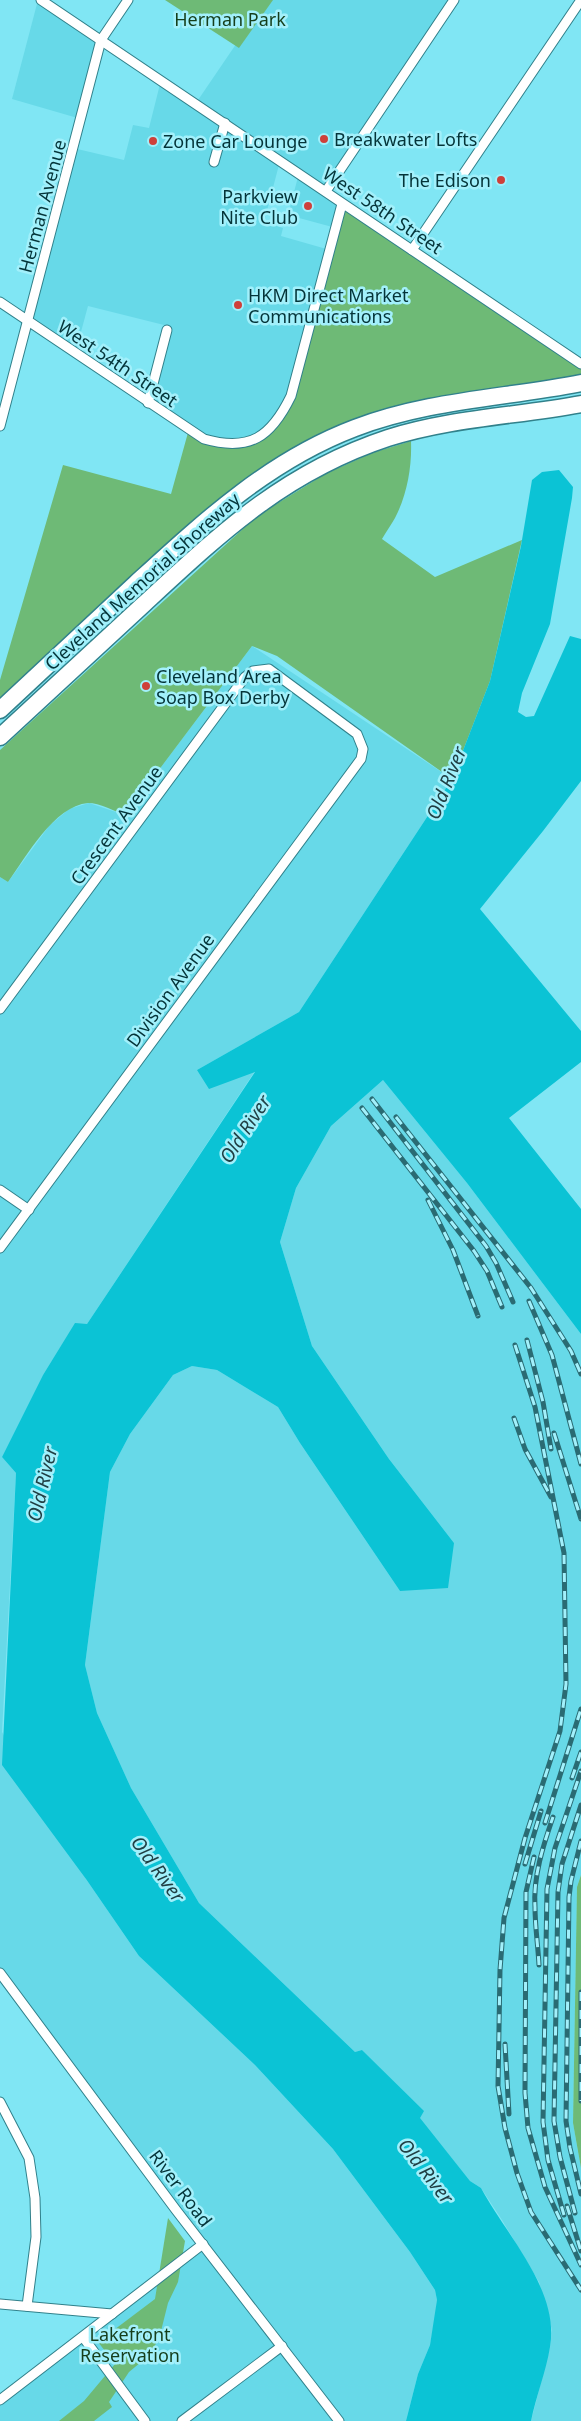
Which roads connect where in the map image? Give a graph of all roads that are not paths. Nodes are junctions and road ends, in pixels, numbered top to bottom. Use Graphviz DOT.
graph roads {
  1 [pos="42,0"];
  2 [pos="128,0"];
  3 [pos="454,0"];
  4 [pos="581,0"];
  5 [pos="102,40"];
  6 [pos="225,123"];
  7 [pos="214,162"];
  8 [pos="326,191"];
  9 [pos="342,204"];
  10 [pos="412,250"];
  11 [pos="0,302"];
  12 [pos="28,322"];
  13 [pos="167,330"];
  14 [pos="581,364"];
  15 [pos="581,383"];
  16 [pos="148,402"];
  17 [pos="581,404"];
  18 [pos="0,426"];
  19 [pos="263,669"];
  20 [pos="0,710"];
  21 [pos="0,737"];
  22 [pos="0,1009"];
  23 [pos="0,1190"];
  24 [pos="29,1210"];
  25 [pos="0,1248"];
  26 [pos="0,1973"];
  27 [pos="0,2102"];
  28 [pos="203,2244"];
  29 [pos="0,2304"];
  30 [pos="27,2306"];
  31 [pos="112,2314"];
  32 [pos="83,2337"];
  33 [pos="282,2346"];
  34 [pos="0,2400"];
  35 [pos="145,2421"];
  36 [pos="182,2421"];
  37 [pos="339,2421"];
  1 -- 5 [label="street, West 58th Street"];
  2 -- 5 [label="street, Herman Avenue"];
  3 -- 8 [label="street"];
  4 -- 10 [label="street"];
  5 -- 6 [label="street, West 58th Street"];
  5 -- 12 [label="street, Herman Avenue"];
  6 -- 7 [label="street"];
  6 -- 8 [label="street, West 58th Street"];
  8 -- 9 [label="street, West 58th Street"];
  9 -- 10 [label="street, West 58th Street"];
  9 -- 16 [label="street, West 54th Street"];
  10 -- 14 [label="street, West 58th Street"];
  11 -- 12 [label="street, West 54th Street"];
  12 -- 16 [label="street, West 54th Street"];
  12 -- 18 [label="street, Herman Avenue"];
  13 -- 16 [label="street"];
  15 -- 20 [label="highway, Cleveland Memorial Shoreway"];
  17 -- 21 [label="highway, Cleveland Memorial Shoreway"];
  19 -- 22 [label="street, Crescent Avenue"];
  19 -- 24 [label="street, Division Avenue"];
  23 -- 24 [label="street"];
  24 -- 25 [label="street, Division Avenue"];
  26 -- 28 [label="street, River Road"];
  27 -- 30 [label="street"];
  28 -- 31 [label="street"];
  28 -- 33 [label="street, River Road"];
  29 -- 30 [label="street"];
  30 -- 31 [label="street"];
  31 -- 32 [label="street"];
  32 -- 34 [label="street"];
  32 -- 35 [label="street"];
  33 -- 36 [label="street"];
  33 -- 37 [label="street, River Road"];
}
